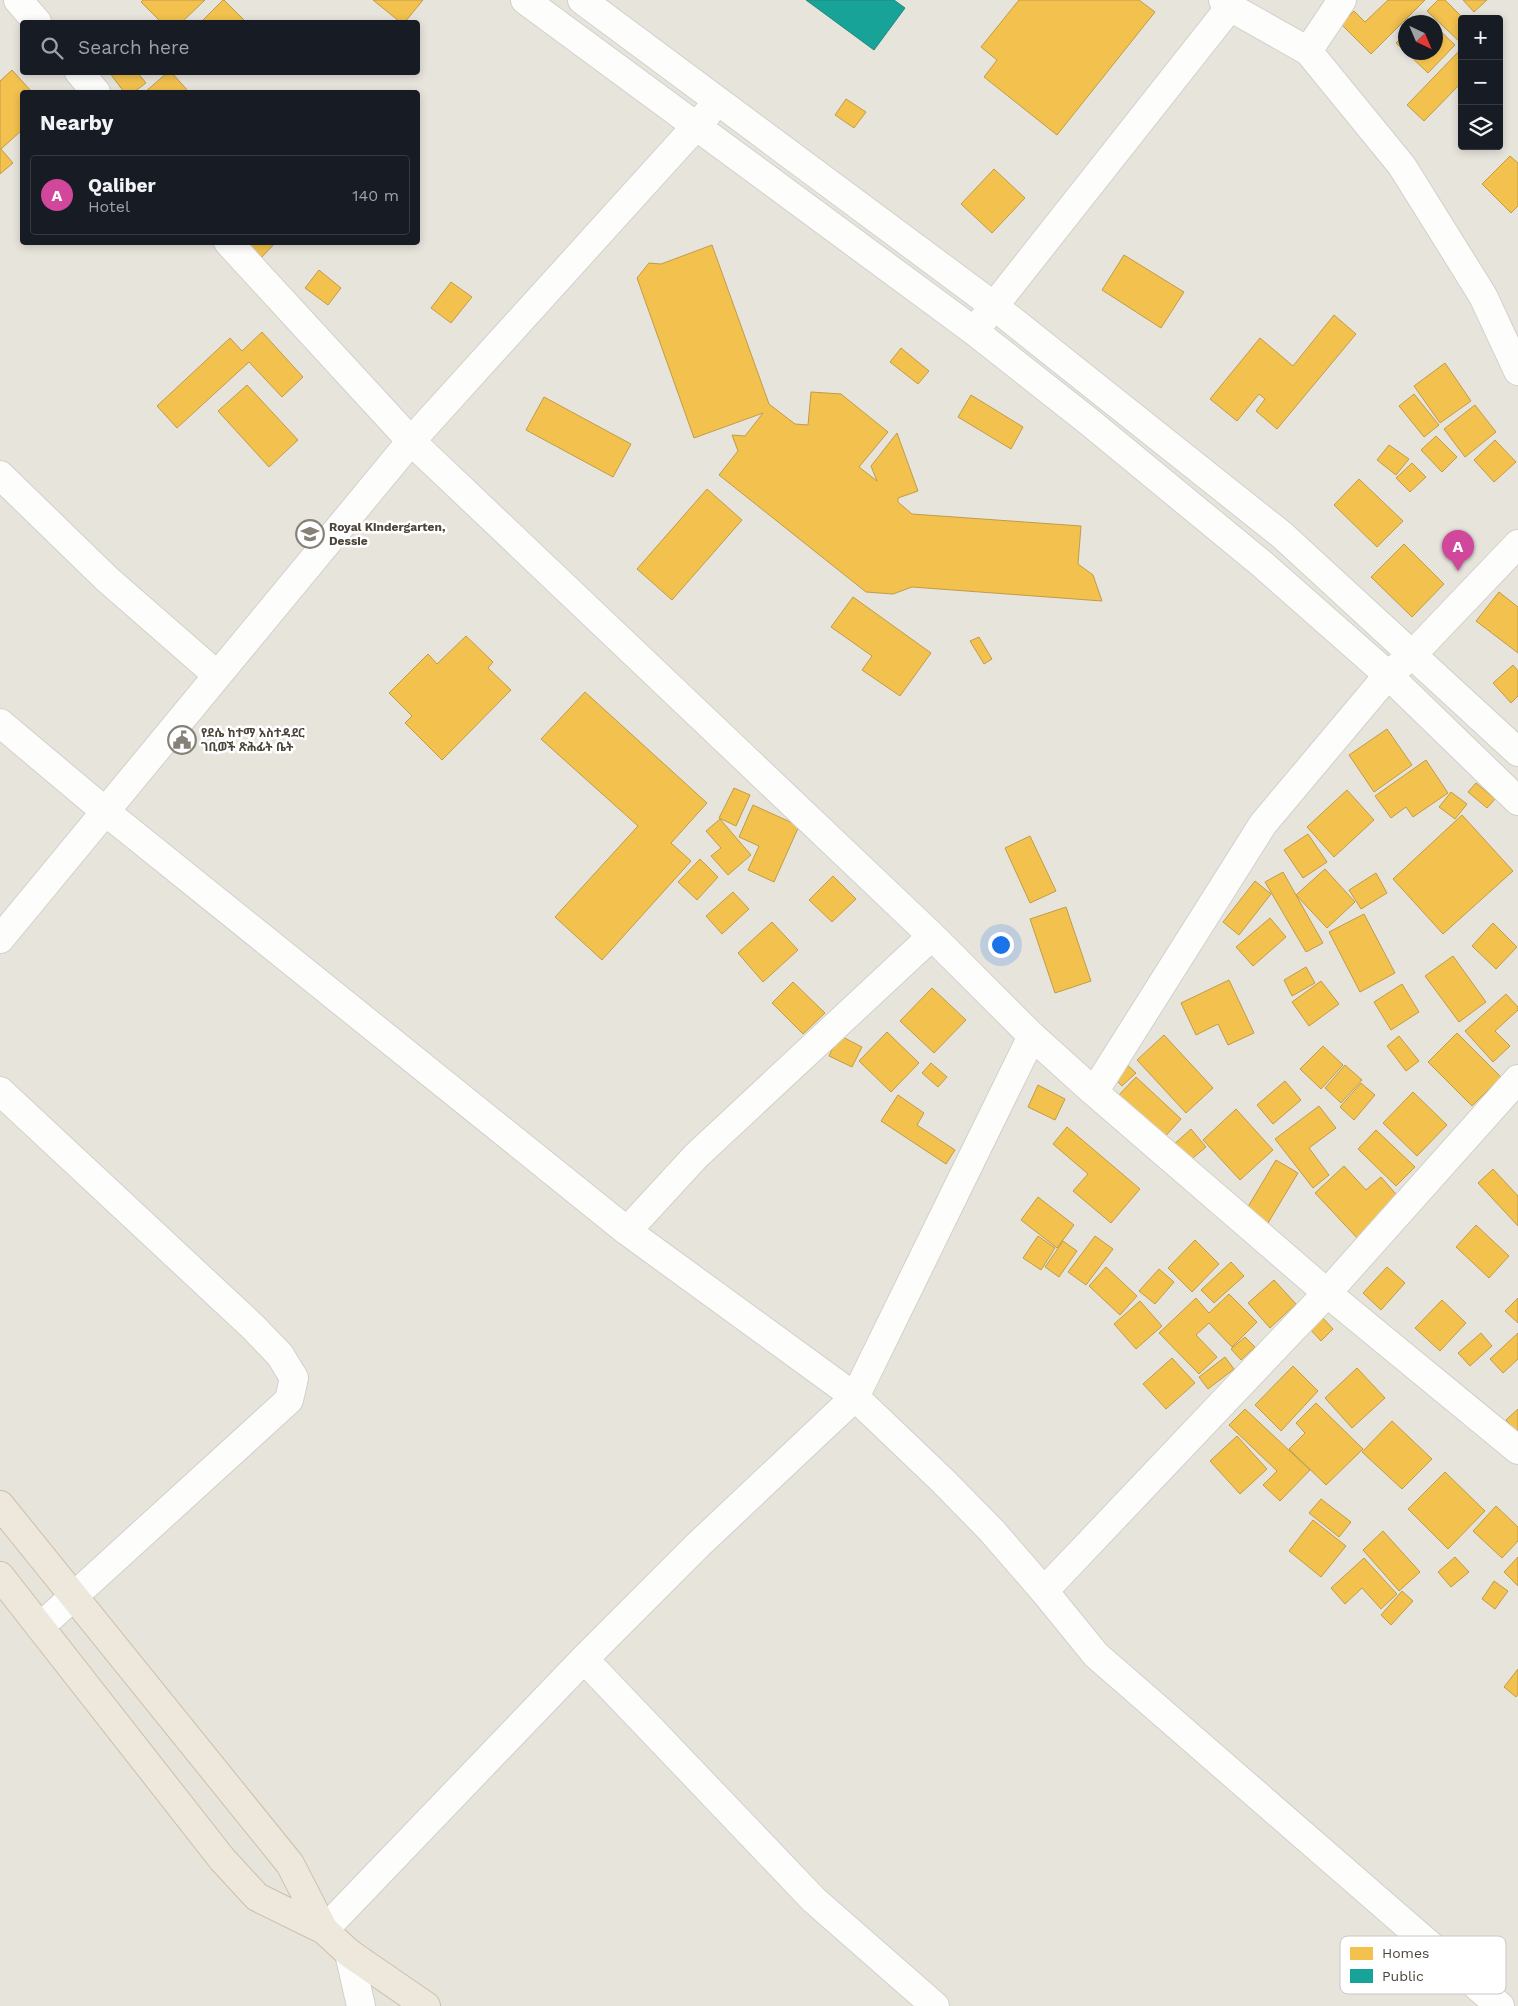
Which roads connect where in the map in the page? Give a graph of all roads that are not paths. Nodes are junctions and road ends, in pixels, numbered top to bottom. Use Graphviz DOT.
graph roads {
  1 [pos="18,0"];
  2 [pos="525,0"];
  3 [pos="582,0"];
  4 [pos="1342,0"];
  5 [pos="1226,4"];
  6 [pos="35,20"];
  7 [pos="1308,51"];
  8 [pos="82,75"];
  9 [pos="94,90"];
  10 [pos="718,101"];
  11 [pos="697,127"];
  12 [pos="231,245"];
  13 [pos="994,306"];
  14 [pos="974,331"];
  15 [pos="1518,371"];
  16 [pos="411,441"];
  17 [pos="0,475"];
  18 [pos="1518,544"];
  19 [pos="1412,655"];
  20 [pos="217,674"];
  21 [pos="1388,675"];
  22 [pos="0,723"];
  23 [pos="1518,752"];
  24 [pos="1518,801"];
  25 [pos="106,812"];
  26 [pos="932,936"];
  27 [pos="0,939"];
  28 [pos="1032,1036"];
  29 [pos="1518,1078"];
  30 [pos="0,1091"];
  31 [pos="1094,1092"];
  32 [pos="627,1231"];
  33 [pos="1327,1293"];
  34 [pos="855,1397"];
  35 [pos="1518,1450"];
  36 [pos="0,1505"];
  37 [pos="0,1576"];
  38 [pos="1044,1591"];
  39 [pos="72,1596"];
  40 [pos="40,1627"];
  41 [pos="584,1659"];
  42 [pos="324,1930"];
  43 [pos="1419,1936"];
  44 [pos="348,1953"];
  45 [pos="1486,1994"];
  46 [pos="361,2006"];
  47 [pos="426,2006"];
  48 [pos="935,2006"];
  49 [pos="1500,2006"];
  1 -- 6 [label="street"];
  2 -- 11 [label="street"];
  3 -- 10 [label="street"];
  4 -- 7 [label="street"];
  5 -- 7 [label="street"];
  5 -- 13 [label="street"];
  7 -- 15 [label="street"];
  8 -- 9 [label="street"];
  10 -- 11 [label="street"];
  10 -- 13 [label="street"];
  11 -- 14 [label="street"];
  11 -- 16 [label="street"];
  12 -- 16 [label="street"];
  13 -- 14 [label="street"];
  13 -- 19 [label="street"];
  14 -- 21 [label="street"];
  16 -- 20 [label="street"];
  16 -- 26 [label="street"];
  17 -- 20 [label="street"];
  18 -- 19 [label="street"];
  19 -- 21 [label="street"];
  19 -- 23 [label="street"];
  20 -- 25 [label="street"];
  21 -- 24 [label="street"];
  21 -- 31 [label="street"];
  22 -- 25 [label="street"];
  25 -- 27 [label="street"];
  25 -- 32 [label="street"];
  26 -- 28 [label="street"];
  26 -- 32 [label="street"];
  28 -- 31 [label="street"];
  28 -- 34 [label="street"];
  29 -- 33 [label="street"];
  30 -- 39 [label="street"];
  31 -- 33 [label="street"];
  32 -- 34 [label="street"];
  33 -- 35 [label="street"];
  33 -- 38 [label="street"];
  34 -- 38 [label="street"];
  34 -- 41 [label="street"];
  36 -- 39 [label="highway"];
  37 -- 40 [label="highway"];
  38 -- 43 [label="street"];
  39 -- 40 [label="street"];
  39 -- 42 [label="highway"];
  40 -- 42 [label="highway"];
  41 -- 42 [label="street"];
  41 -- 48 [label="street"];
  42 -- 44 [label="highway"];
  44 -- 46 [label="street"];
  44 -- 47 [label="highway"];
  45 -- 49 [label="street"];
}
